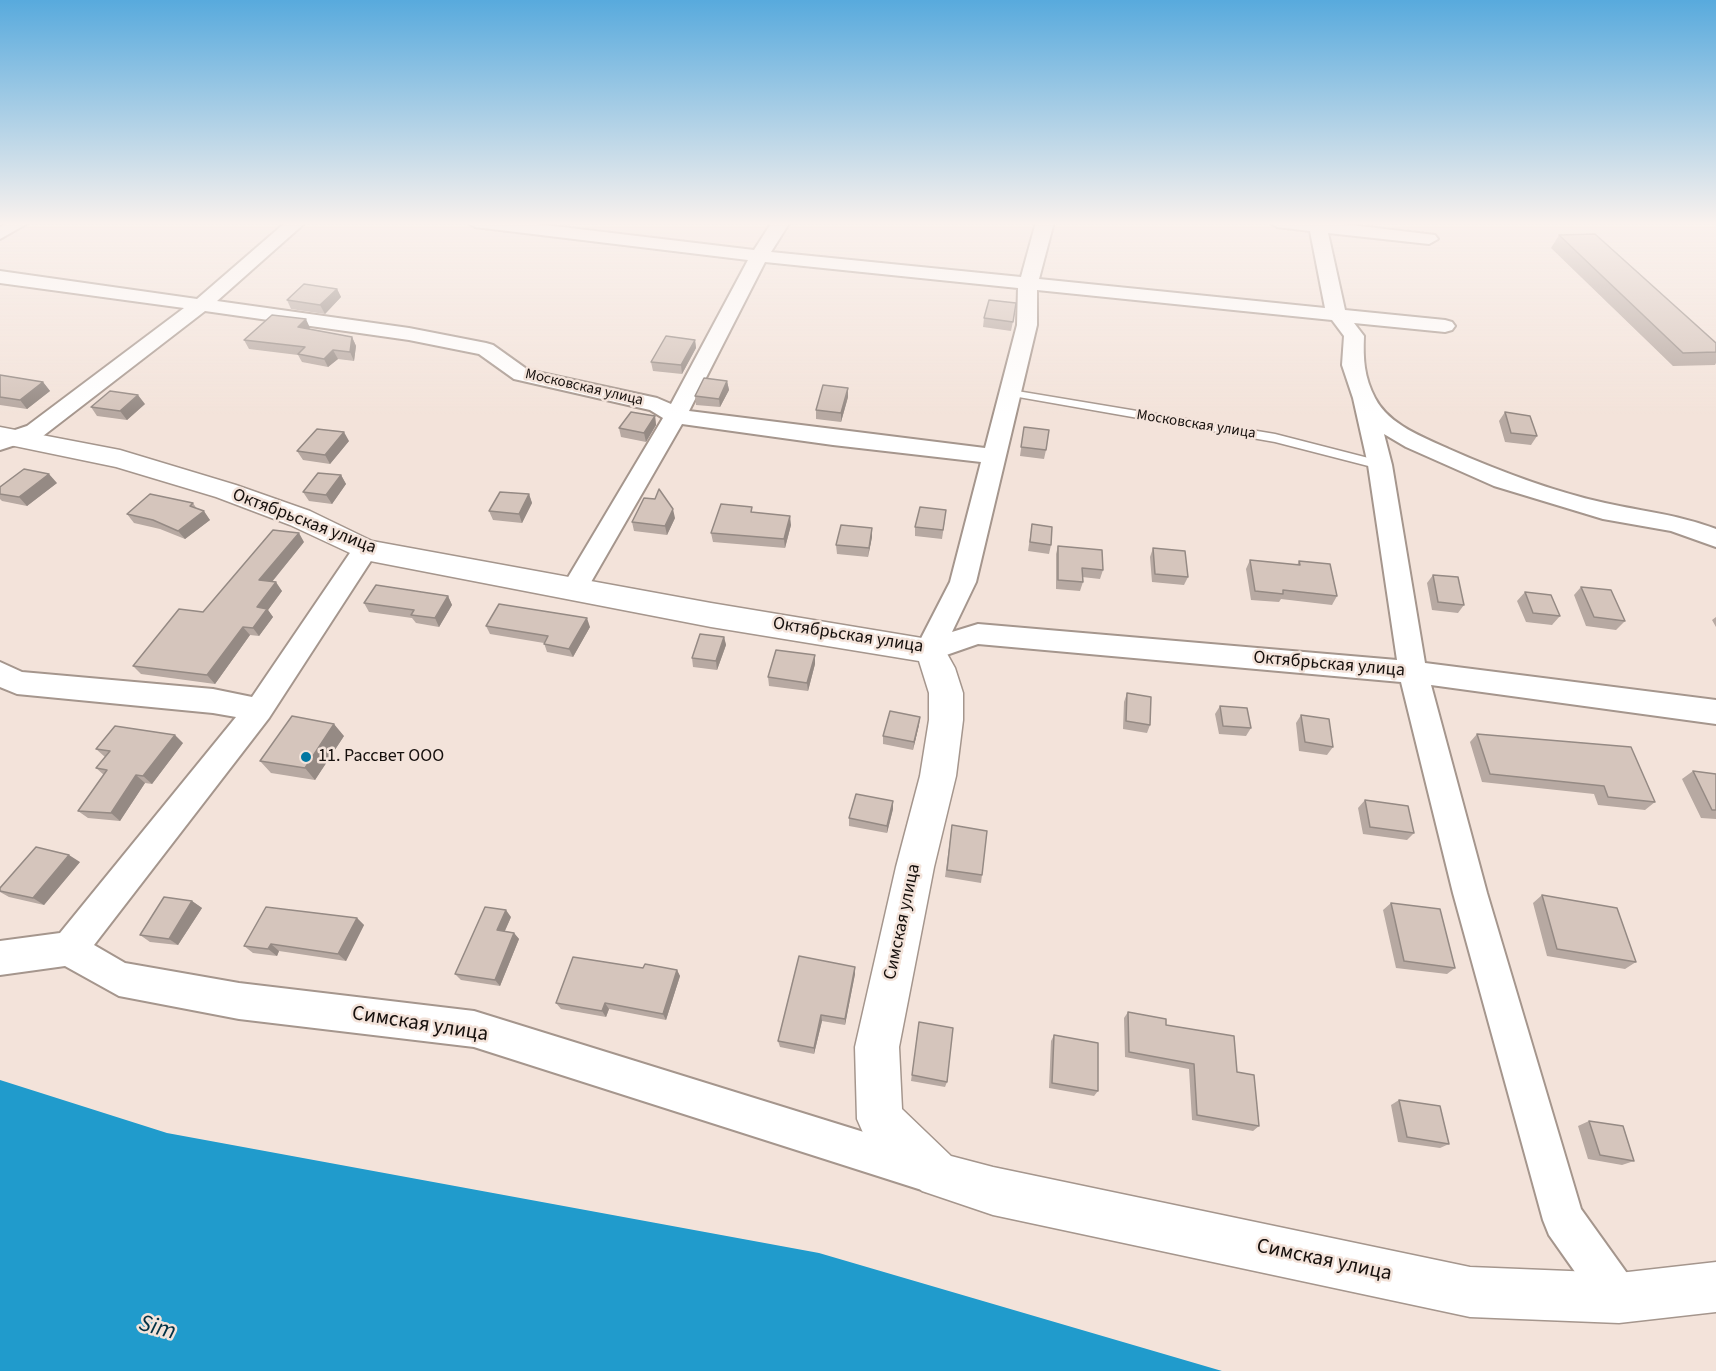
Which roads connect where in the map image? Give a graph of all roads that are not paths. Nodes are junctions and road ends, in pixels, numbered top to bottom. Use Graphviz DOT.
graph roads {
  1 [pos="62,286"];
  2 [pos="223,286"];
  3 [pos="743,286"];
  4 [pos="1028,286"];
  5 [pos="1049,286"];
  6 [pos="1330,286"];
  7 [pos="200,306"];
  8 [pos="1336,313"];
  9 [pos="1444,326"];
  10 [pos="1011,393"];
  11 [pos="1364,398"];
  12 [pos="675,416"];
  13 [pos="5,439"];
  14 [pos="996,456"];
  15 [pos="1380,465"];
  16 [pos="1716,538"];
  17 [pos="364,550"];
  18 [pos="574,589"];
  19 [pos="928,650"];
  20 [pos="1413,672"];
  21 [pos="0,673"];
  22 [pos="259,710"];
  23 [pos="1716,712"];
  24 [pos="69,949"];
  25 [pos="0,958"];
  26 [pos="938,1175"];
  27 [pos="1716,1287"];
  28 [pos="1619,1298"];
  1 -- 7 [label="street, Московская улица"];
  2 -- 7 [label="street"];
  3 -- 12 [label="street"];
  4 -- 10 [label="street"];
  5 -- 8 [label="street"];
  6 -- 8 [label="street"];
  7 -- 12 [label="street, Московская улица"];
  7 -- 13 [label="street"];
  8 -- 9 [label="street"];
  8 -- 11 [label="street"];
  10 -- 14 [label="street"];
  10 -- 15 [label="lane, Московская улица"];
  11 -- 15 [label="street"];
  11 -- 16 [label="street"];
  12 -- 14 [label="street, Московская улица"];
  12 -- 18 [label="street"];
  13 -- 17 [label="main road, Октябрьская улица"];
  14 -- 19 [label="street"];
  15 -- 20 [label="street"];
  17 -- 18 [label="main road, Октябрьская улица"];
  17 -- 22 [label="street"];
  18 -- 19 [label="main road, Октябрьская улица"];
  19 -- 20 [label="street, Октябрьская улица"];
  19 -- 26 [label="main road, Симская улица"];
  20 -- 23 [label="street, Октябрьская улица"];
  20 -- 28 [label="street"];
  21 -- 22 [label="street"];
  22 -- 24 [label="street"];
  24 -- 25 [label="street"];
  24 -- 26 [label="street, Симская улица"];
  26 -- 28 [label="main road, Симская улица"];
  27 -- 28 [label="main road, Симская улица"];
}
